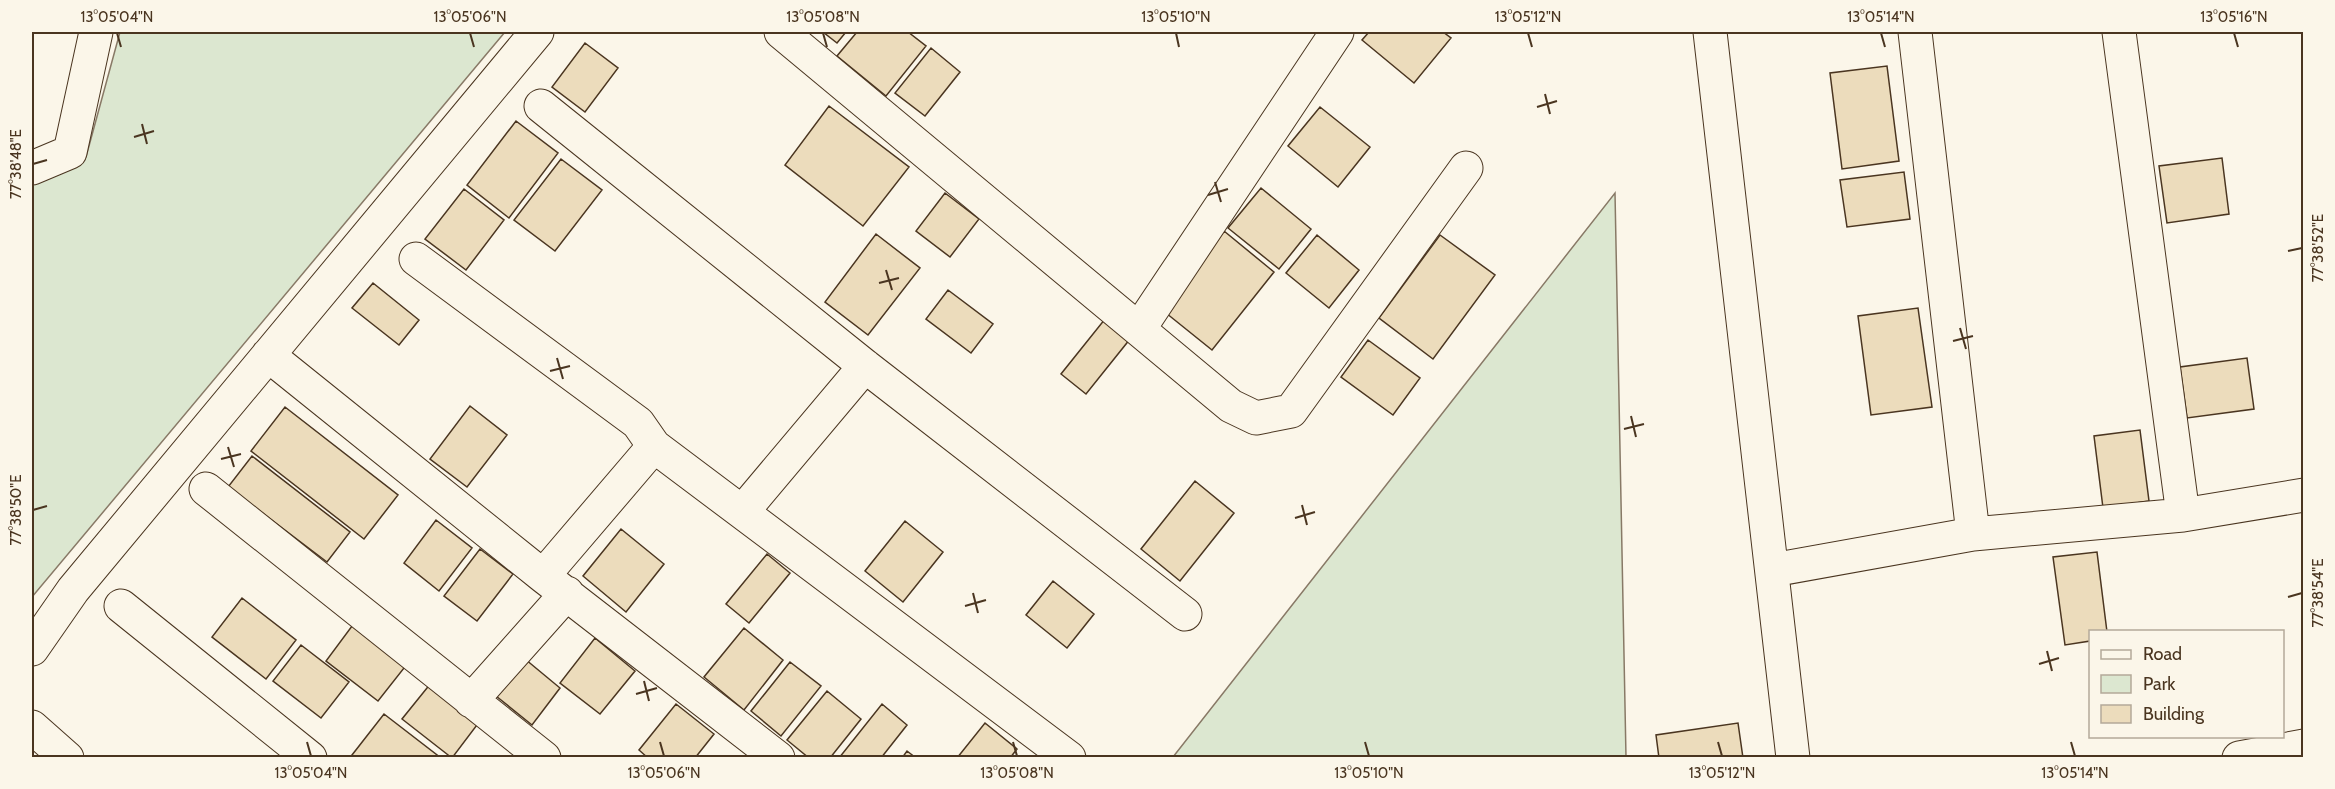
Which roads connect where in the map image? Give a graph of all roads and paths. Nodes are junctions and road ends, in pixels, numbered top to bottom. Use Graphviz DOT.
graph roads {
  1 [pos="96,32"];
  2 [pos="537,32"];
  3 [pos="781,32"];
  4 [pos="1337,32"];
  5 [pos="1710,32"];
  6 [pos="1915,32"];
  7 [pos="2119,32"];
  8 [pos="541,106"];
  9 [pos="32,168"];
  10 [pos="1466,168"];
  11 [pos="416,259"];
  12 [pos="1139,329"];
  13 [pos="268,355"];
  14 [pos="865,366"];
  15 [pos="654,446"];
  16 [pos="206,489"];
  17 [pos="2304,495"];
  18 [pos="743,510"];
  19 [pos="2183,515"];
  20 [pos="1973,534"];
  21 [pos="1773,570"];
  22 [pos="555,584"];
  23 [pos="121,606"];
  24 [pos="1185,614"];
  25 [pos="32,649"];
  26 [pos="471,702"];
  27 [pos="32,727"];
  28 [pos="2304,746"];
  29 [pos="2244,757"];
  30 [pos="67,758"];
  31 [pos="310,758"];
  32 [pos="544,758"];
  33 [pos="778,758"];
  34 [pos="1069,758"];
  35 [pos="1793,758"];
  1 -- 9 [label="street"];
  2 -- 13 [label="street"];
  3 -- 12 [label="street"];
  4 -- 12 [label="street"];
  5 -- 21 [label="street"];
  6 -- 20 [label="street"];
  7 -- 19 [label="street"];
  8 -- 14 [label="street"];
  10 -- 12 [label="street"];
  11 -- 15 [label="street"];
  13 -- 22 [label="street"];
  13 -- 25 [label="street"];
  14 -- 18 [label="street"];
  14 -- 24 [label="street"];
  15 -- 18 [label="street"];
  15 -- 22 [label="street"];
  16 -- 26 [label="street"];
  17 -- 19 [label="street"];
  18 -- 34 [label="street"];
  19 -- 20 [label="street"];
  20 -- 21 [label="street"];
  21 -- 35 [label="street"];
  22 -- 26 [label="street"];
  22 -- 33 [label="street"];
  23 -- 31 [label="street"];
  26 -- 32 [label="street"];
  27 -- 30 [label="street"];
  28 -- 29 [label="street"];
}
